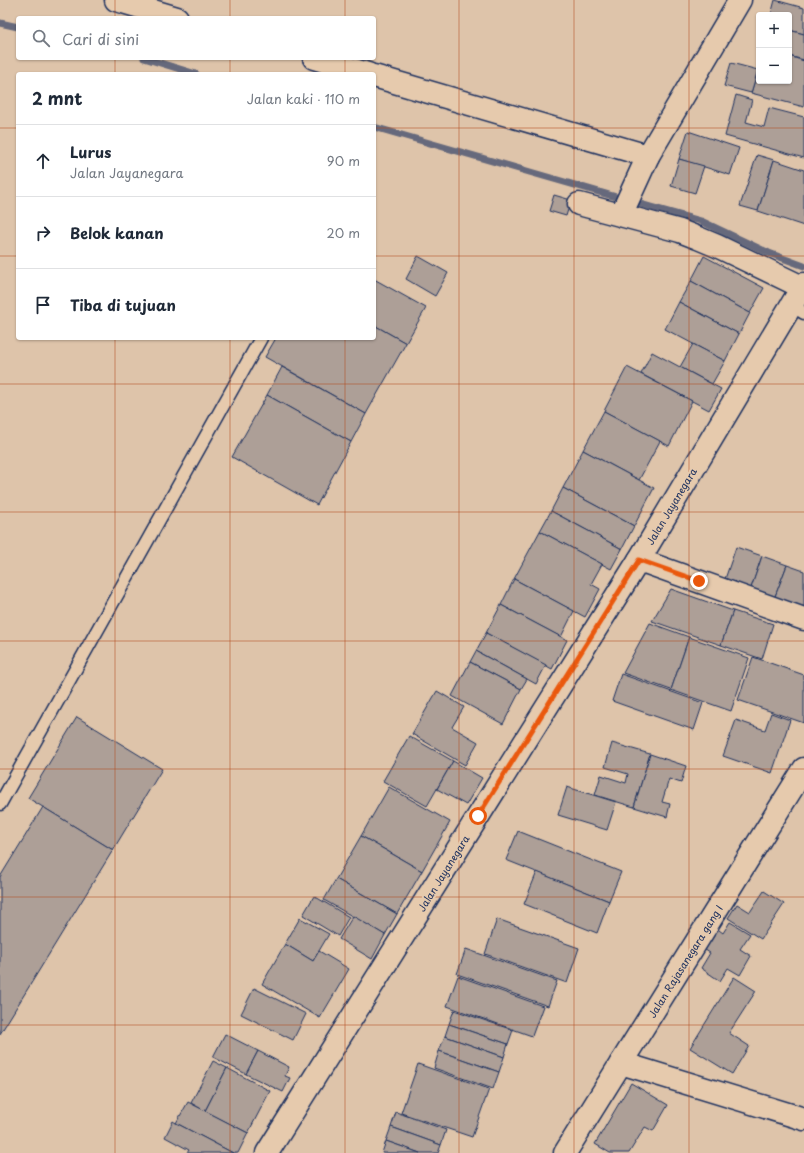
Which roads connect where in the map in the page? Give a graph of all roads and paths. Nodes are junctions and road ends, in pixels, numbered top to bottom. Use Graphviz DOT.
graph roads {
  1 [pos="116,0"];
  2 [pos="740,0"];
  3 [pos="170,16"];
  4 [pos="321,60"];
  5 [pos="361,72"];
  6 [pos="376,77"];
  7 [pos="645,163"];
  8 [pos="579,204"];
  9 [pos="623,210"];
  10 [pos="800,298"];
  11 [pos="260,340"];
  12 [pos="639,560"];
  13 [pos="804,619"];
  14 [pos="804,769"];
  15 [pos="0,804"];
  16 [pos="621,1063"];
  17 [pos="804,1119"];
  18 [pos="267,1153"];
  19 [pos="565,1153"];
  1 -- 3 [label="street"];
  2 -- 7 [label="street"];
  4 -- 5 [label="street"];
  6 -- 7 [label="street"];
  7 -- 9 [label="street"];
  8 -- 9 [label="street"];
  9 -- 10 [label="street"];
  10 -- 12 [label="street, Jalan Jayanegara"];
  11 -- 15 [label="lane"];
  12 -- 13 [label="street"];
  12 -- 18 [label="street, Jalan Jayanegara"];
  14 -- 16 [label="street, Jalan Rajasanegara gang I"];
  16 -- 17 [label="street"];
  16 -- 19 [label="street, Jalan Rajasanegara gang I"];
}
